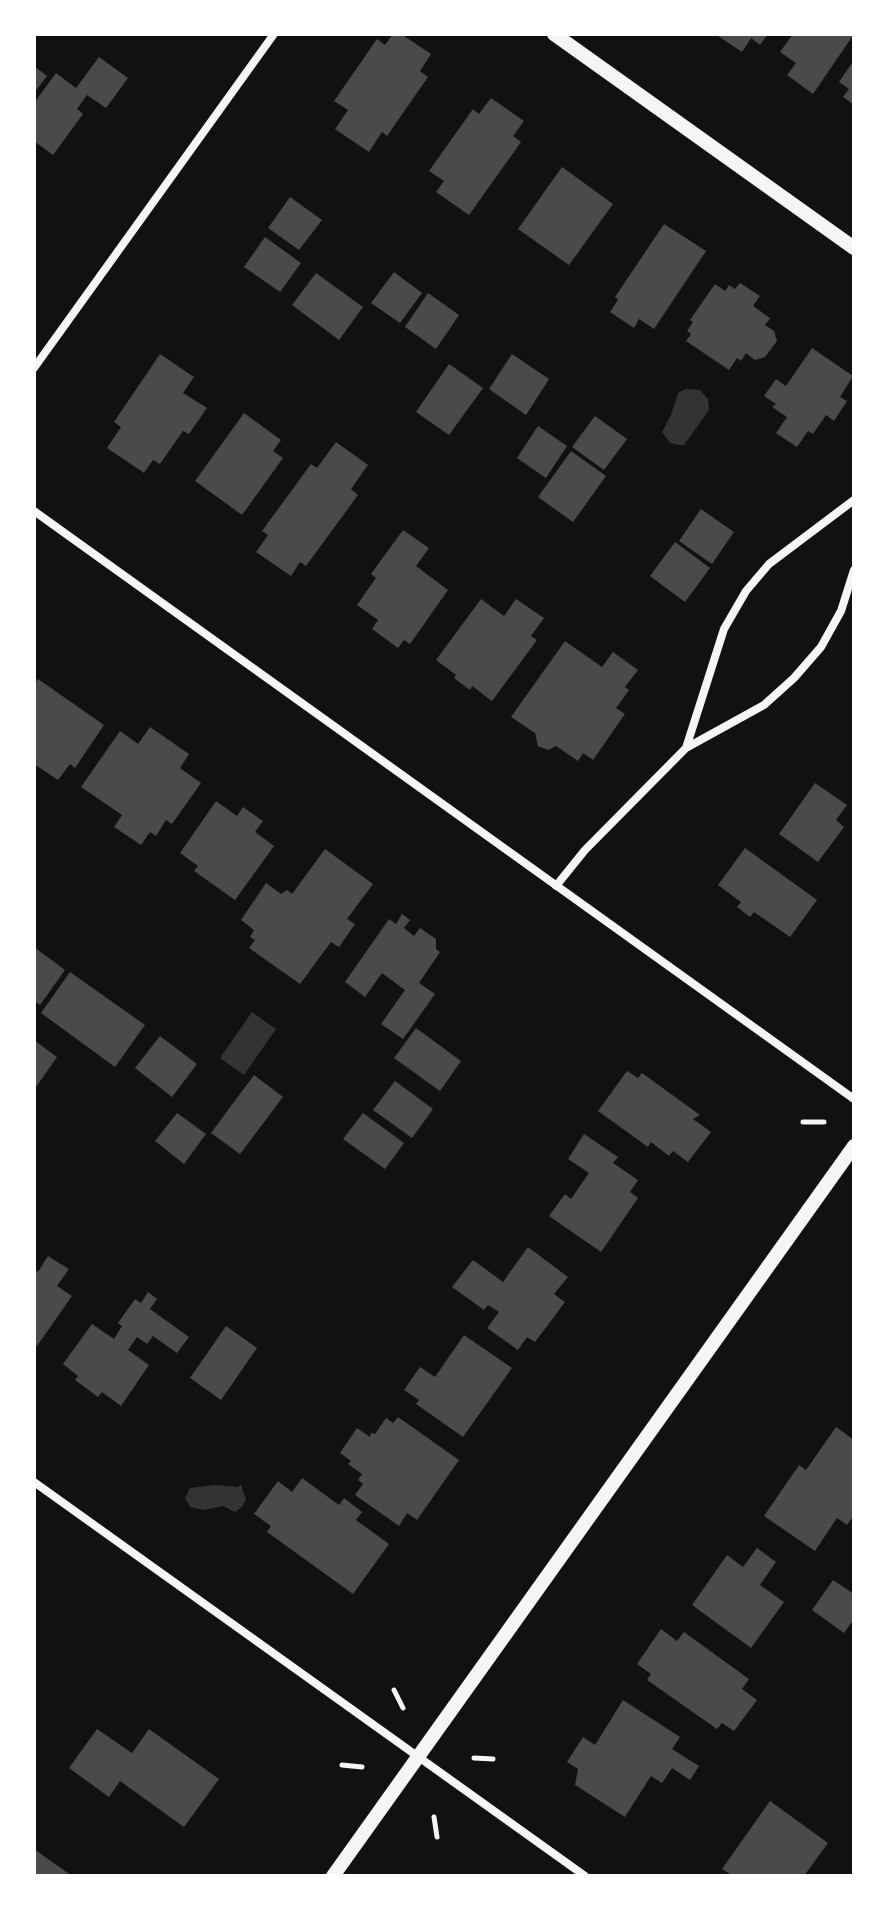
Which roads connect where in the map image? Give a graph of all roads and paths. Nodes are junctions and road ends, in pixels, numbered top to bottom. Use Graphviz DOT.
graph roads {
  1 [pos="274,34"];
  2 [pos="554,34"];
  3 [pos="854,248"];
  4 [pos="34,368"];
  5 [pos="854,500"];
  6 [pos="34,511"];
  7 [pos="854,570"];
  8 [pos="686,748"];
  9 [pos="556,886"];
  10 [pos="854,1099"];
  11 [pos="803,1122"];
  12 [pos="824,1122"];
  13 [pos="854,1146"];
  14 [pos="34,1482"];
  15 [pos="394,1690"];
  16 [pos="403,1708"];
  17 [pos="419,1757"];
  18 [pos="474,1758"];
  19 [pos="493,1759"];
  20 [pos="342,1765"];
  21 [pos="362,1767"];
  22 [pos="434,1817"];
  23 [pos="437,1837"];
  24 [pos="333,1876"];
  25 [pos="585,1876"];
  1 -- 4 [label="street"];
  2 -- 3 [label="street"];
  5 -- 8 [label="street"];
  6 -- 9 [label="street"];
  7 -- 8 [label="street"];
  8 -- 9 [label="street"];
  9 -- 10 [label="street"];
  11 -- 12 [label="path"];
  13 -- 17 [label="street"];
  14 -- 17 [label="street"];
  15 -- 16 [label="path"];
  17 -- 24 [label="street"];
  17 -- 25 [label="street"];
  18 -- 19 [label="path"];
  20 -- 21 [label="path"];
  22 -- 23 [label="path"];
}
